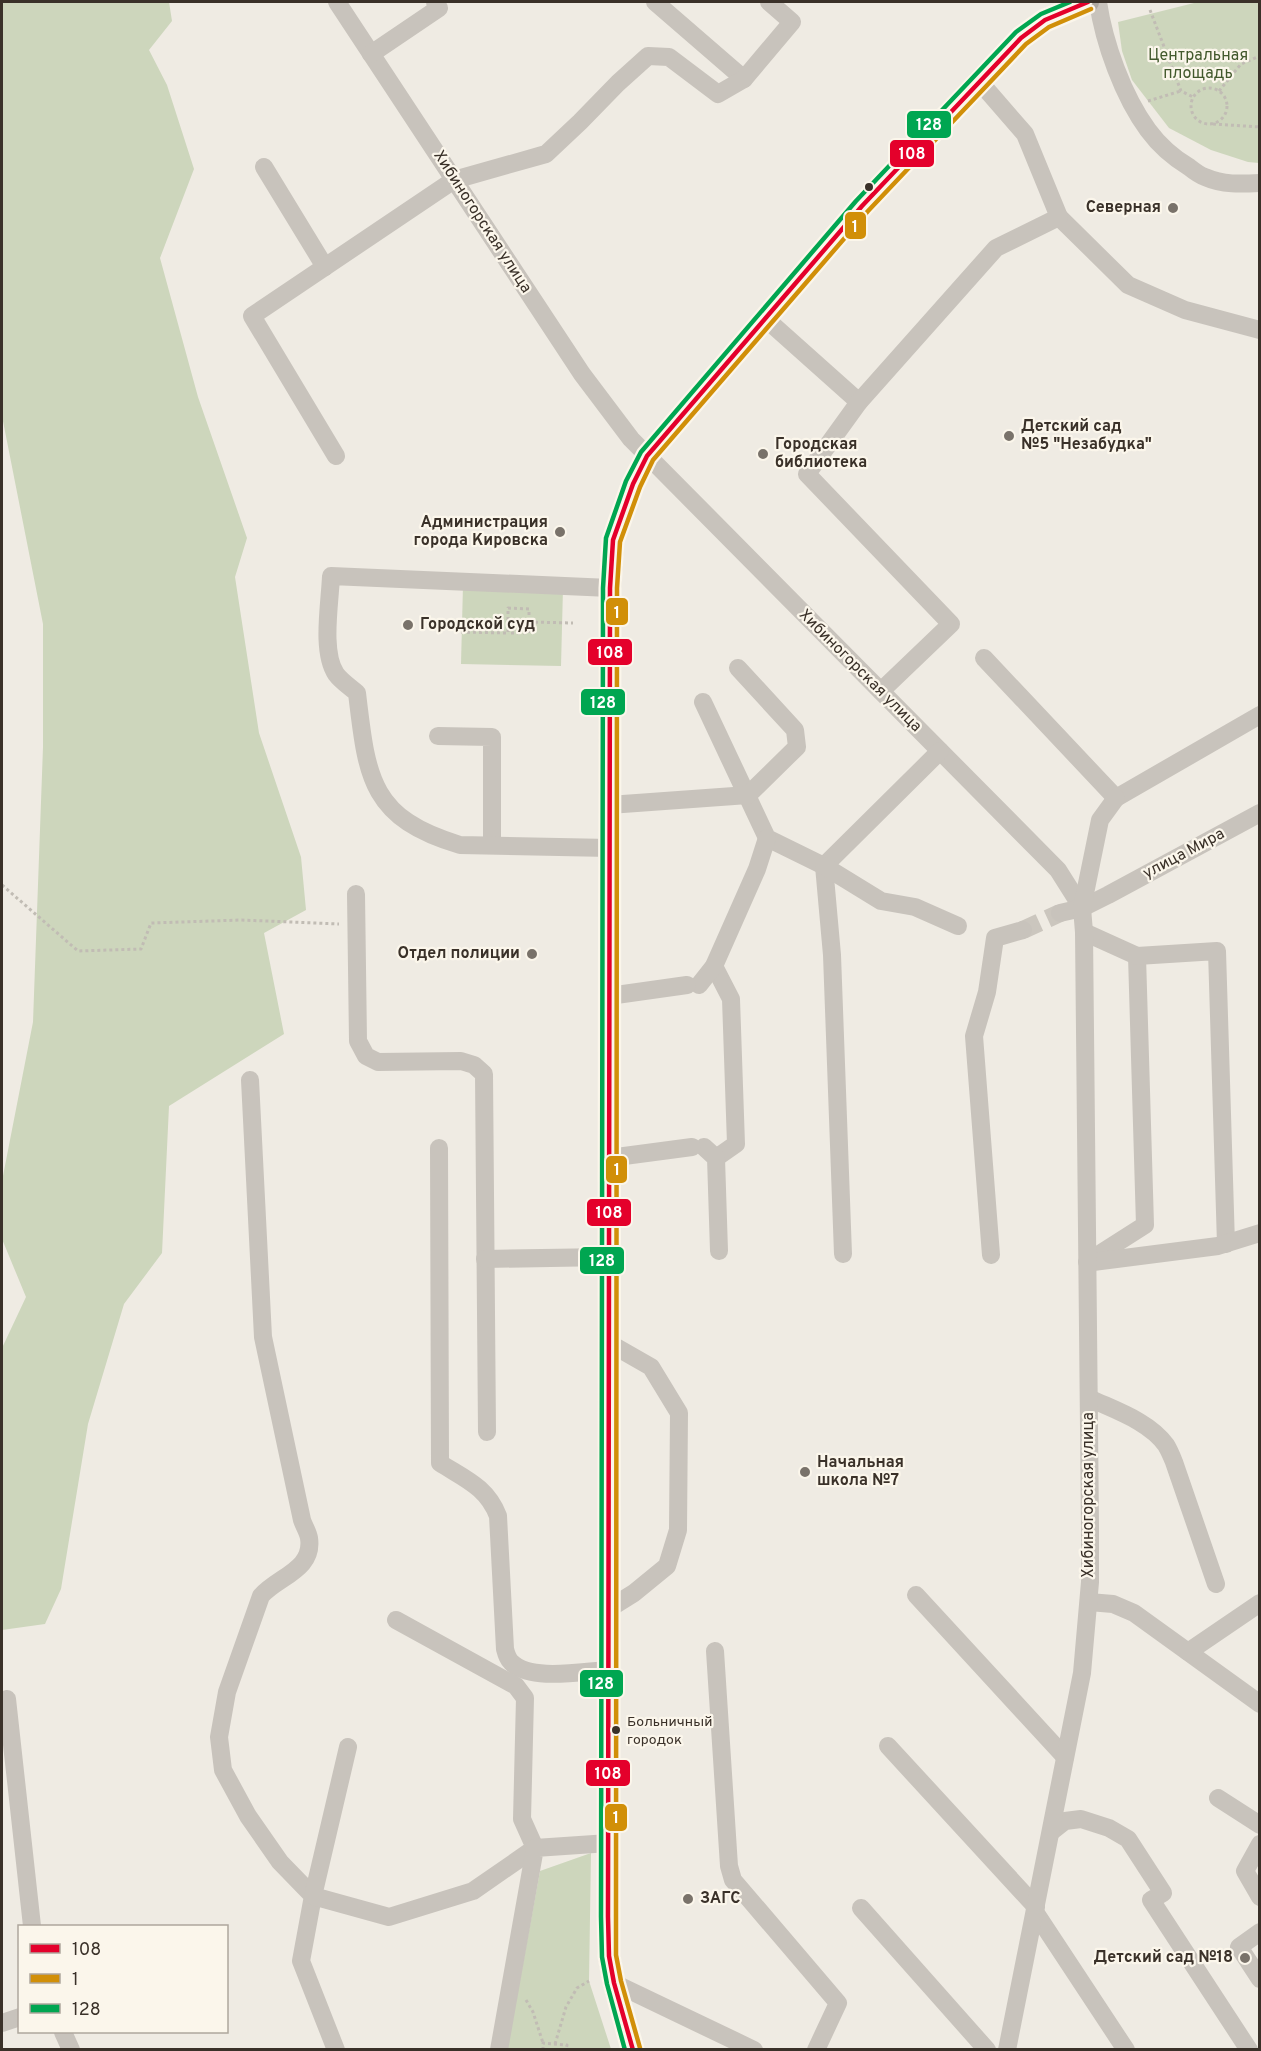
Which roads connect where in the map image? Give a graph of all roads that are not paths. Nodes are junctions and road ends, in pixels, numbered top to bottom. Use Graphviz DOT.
graph roads {
  1 [pos="337,2"];
  2 [pos="435,2"];
  3 [pos="656,2"];
  4 [pos="769,2"];
  5 [pos="1088,2"];
  6 [pos="1098,2"];
  7 [pos="371,54"];
  8 [pos="744,79"];
  9 [pos="979,81"];
  10 [pos="264,167"];
  11 [pos="454,180"];
  12 [pos="1260,183"];
  13 [pos="1059,217"];
  14 [pos="325,267"];
  15 [pos="766,319"];
  16 [pos="1260,330"];
  17 [pos="859,402"];
  18 [pos="336,456"];
  19 [pos="655,464"];
  20 [pos="610,588"];
  21 [pos="984,658"];
  22 [pos="738,668"];
  23 [pos="881,691"];
  24 [pos="703,702"];
  25 [pos="1260,715"];
  26 [pos="438,736"];
  27 [pos="940,751"];
  28 [pos="748,795"];
  29 [pos="1116,798"];
  30 [pos="609,805"];
  31 [pos="1260,813"];
  32 [pos="766,838"];
  33 [pos="492,844"];
  34 [pos="610,848"];
  35 [pos="824,866"];
  36 [pos="356,894"];
  37 [pos="1082,908"];
  38 [pos="1060,913"];
  39 [pos="958,926"];
  40 [pos="1023,930"];
  41 [pos="1084,932"];
  42 [pos="1137,956"];
  43 [pos="714,966"];
  44 [pos="609,996"];
  45 [pos="250,1080"];
  46 [pos="439,1148"];
  47 [pos="704,1151"];
  48 [pos="609,1158"];
  49 [pos="1260,1233"];
  50 [pos="1226,1244"];
  51 [pos="719,1251"];
  52 [pos="843,1254"];
  53 [pos="991,1255"];
  54 [pos="608,1257"];
  55 [pos="485,1259"];
  56 [pos="1087,1262"];
  57 [pos="609,1342"];
  58 [pos="1089,1398"];
  59 [pos="487,1432"];
  60 [pos="1216,1584"];
  61 [pos="916,1595"];
  62 [pos="1089,1602"];
  63 [pos="1260,1603"];
  64 [pos="610,1608"];
  65 [pos="396,1620"];
  66 [pos="715,1651"];
  67 [pos="1188,1652"];
  68 [pos="609,1670"];
  69 [pos="7,1700"];
  70 [pos="1260,1704"];
  71 [pos="888,1746"];
  72 [pos="348,1747"];
  73 [pos="1065,1757"];
  74 [pos="1218,1798"];
  75 [pos="1260,1825"];
  76 [pos="1050,1832"];
  77 [pos="609,1844"];
  78 [pos="1260,1844"];
  79 [pos="535,1848"];
  80 [pos="313,1896"];
  81 [pos="1260,1897"];
  82 [pos="861,1908"];
  83 [pos="1036,1909"];
  84 [pos="32,1925"];
  85 [pos="1260,1932"];
  86 [pos="1260,1979"];
  87 [pos="614,1983"];
  88 [pos="18,2018"];
  89 [pos="2,2023"];
  90 [pos="64,2033"];
  91 [pos="71,2049"];
  92 [pos="336,2049"];
  93 [pos="499,2049"];
  94 [pos="633,2049"];
  95 [pos="754,2049"];
  96 [pos="816,2049"];
  97 [pos="987,2049"];
  98 [pos="1007,2049"];
  99 [pos="1126,2049"];
  100 [pos="1249,2049"];
  1 -- 7 [label="street, Хибиногорская улица"];
  2 -- 7 [label="street"];
  3 -- 8 [label="street"];
  4 -- 8 [label="street"];
  5 -- 9 [label="main road"];
  6 -- 12 [label="street"];
  7 -- 11 [label="street, Хибиногорская улица"];
  8 -- 11 [label="street"];
  9 -- 13 [label="street"];
  9 -- 15 [label="main road"];
  10 -- 14 [label="street"];
  11 -- 14 [label="street"];
  11 -- 19 [label="street, Хибиногорская улица"];
  13 -- 16 [label="street"];
  13 -- 17 [label="street"];
  14 -- 18 [label="street"];
  15 -- 17 [label="street"];
  15 -- 19 [label="main road"];
  17 -- 23 [label="street"];
  19 -- 20 [label="main road"];
  19 -- 23 [label="street, Хибиногорская улица"];
  20 -- 30 [label="main road"];
  20 -- 33 [label="street"];
  21 -- 29 [label="street"];
  22 -- 28 [label="street"];
  23 -- 27 [label="street, Хибиногорская улица"];
  24 -- 28 [label="street"];
  25 -- 29 [label="street"];
  26 -- 33 [label="street"];
  27 -- 35 [label="street"];
  27 -- 37 [label="street, Хибиногорская улица"];
  28 -- 30 [label="street"];
  28 -- 32 [label="street"];
  29 -- 37 [label="street"];
  30 -- 34 [label="main road"];
  31 -- 37 [label="street, улица Мира"];
  32 -- 35 [label="street"];
  32 -- 43 [label="street"];
  33 -- 34 [label="street"];
  34 -- 44 [label="main road"];
  35 -- 39 [label="street"];
  35 -- 52 [label="street"];
  36 -- 55 [label="street"];
  37 -- 38 [label="street, улица Мира"];
  37 -- 41 [label="street, Хибиногорская улица"];
  40 -- 53 [label="street"];
  41 -- 42 [label="street"];
  41 -- 56 [label="street, Хибиногорская улица"];
  42 -- 50 [label="street"];
  42 -- 56 [label="street"];
  43 -- 44 [label="street"];
  43 -- 47 [label="street"];
  44 -- 48 [label="main road"];
  45 -- 80 [label="street"];
  46 -- 68 [label="street"];
  47 -- 48 [label="street"];
  47 -- 51 [label="street"];
  48 -- 54 [label="main road"];
  49 -- 50 [label="street"];
  50 -- 56 [label="street"];
  54 -- 55 [label="street"];
  54 -- 57 [label="main road"];
  55 -- 59 [label="street"];
  56 -- 58 [label="street, Хибиногорская улица"];
  57 -- 64 [label="main road"];
  57 -- 64 [label="street"];
  58 -- 60 [label="street"];
  58 -- 62 [label="street, Хибиногорская улица"];
  61 -- 73 [label="street"];
  62 -- 67 [label="street"];
  62 -- 73 [label="street, Хибиногорская улица"];
  63 -- 67 [label="street"];
  64 -- 68 [label="main road"];
  65 -- 79 [label="street"];
  66 -- 96 [label="street"];
  67 -- 70 [label="street"];
  68 -- 77 [label="main road"];
  69 -- 84 [label="street"];
  71 -- 83 [label="street"];
  72 -- 80 [label="street"];
  73 -- 76 [label="street, Хибиногорская улица"];
  74 -- 75 [label="street"];
  76 -- 83 [label="street, Хибиногорская улица"];
  76 -- 100 [label="street"];
  77 -- 79 [label="street"];
  77 -- 87 [label="main road"];
  78 -- 81 [label="street"];
  79 -- 80 [label="street"];
  79 -- 93 [label="street"];
  80 -- 92 [label="street"];
  82 -- 97 [label="street"];
  83 -- 98 [label="street, Хибиногорская улица"];
  83 -- 99 [label="street"];
  85 -- 86 [label="street"];
  87 -- 94 [label="main road"];
  87 -- 95 [label="street"];
  88 -- 89 [label="street"];
  90 -- 91 [label="street"];
}
